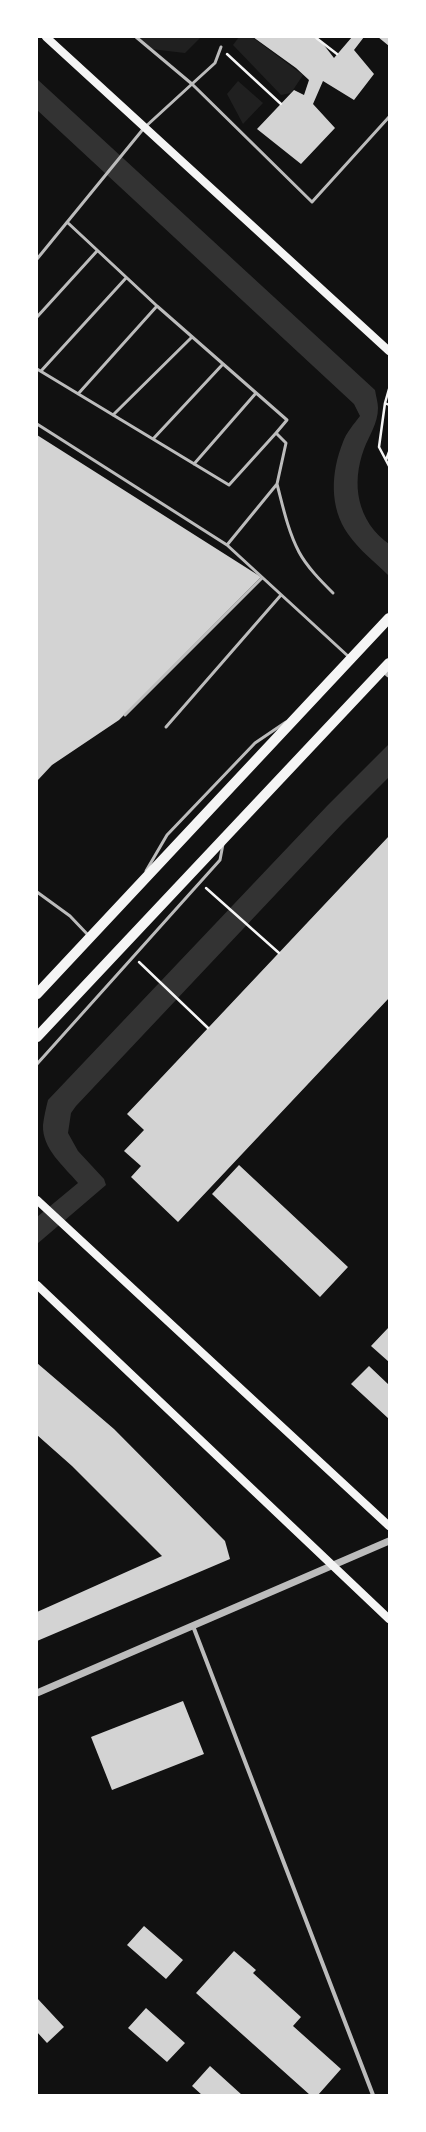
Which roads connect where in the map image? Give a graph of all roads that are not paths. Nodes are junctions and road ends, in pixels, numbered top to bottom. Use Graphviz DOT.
graph roads {
  1 [pos="46,37"];
  2 [pos="136,37"];
  3 [pos="221,48"];
  4 [pos="192,84"];
  5 [pos="389,116"];
  6 [pos="144,128"];
  7 [pos="67,222"];
  8 [pos="98,251"];
  9 [pos="37,259"];
  10 [pos="126,278"];
  11 [pos="157,306"];
  12 [pos="37,318"];
  13 [pos="192,337"];
  14 [pos="389,351"];
  15 [pos="223,364"];
  16 [pos="39,370"];
  17 [pos="256,393"];
  18 [pos="78,394"];
  19 [pos="113,415"];
  20 [pos="37,424"];
  21 [pos="276,433"];
  22 [pos="152,439"];
  23 [pos="194,464"];
  24 [pos="277,484"];
  25 [pos="227,545"];
  26 [pos="262,578"];
  27 [pos="333,593"];
  28 [pos="281,595"];
  29 [pos="389,618"];
  30 [pos="351,658"];
  31 [pos="387,669"];
  32 [pos="304,709"];
  33 [pos="125,715"];
  34 [pos="166,727"];
  35 [pos="225,835"];
  36 [pos="135,890"];
  37 [pos="37,892"];
  38 [pos="91,937"];
  39 [pos="37,994"];
  40 [pos="37,1037"];
  41 [pos="37,1064"];
  42 [pos="37,1200"];
  43 [pos="37,1285"];
  44 [pos="389,1526"];
  45 [pos="389,1541"];
  46 [pos="332,1567"];
  47 [pos="389,1620"];
  48 [pos="193,1626"];
  49 [pos="37,1693"];
  50 [pos="373,2095"];
  1 -- 6 [label="main road"];
  2 -- 4 [label="lane"];
  3 -- 4 [label="lane"];
  4 -- 5 [label="lane"];
  4 -- 6 [label="lane"];
  6 -- 7 [label="lane"];
  6 -- 14 [label="main road"];
  7 -- 8 [label="lane"];
  7 -- 9 [label="lane"];
  8 -- 10 [label="lane"];
  8 -- 12 [label="lane"];
  10 -- 11 [label="lane"];
  10 -- 16 [label="lane"];
  11 -- 13 [label="lane"];
  11 -- 18 [label="lane"];
  13 -- 15 [label="lane"];
  13 -- 19 [label="lane"];
  15 -- 17 [label="lane"];
  15 -- 22 [label="lane"];
  16 -- 18 [label="lane"];
  17 -- 21 [label="lane"];
  17 -- 23 [label="lane"];
  18 -- 19 [label="lane"];
  19 -- 22 [label="lane"];
  20 -- 25 [label="lane"];
  21 -- 23 [label="lane"];
  21 -- 24 [label="lane"];
  22 -- 23 [label="lane"];
  24 -- 25 [label="lane"];
  24 -- 27 [label="lane"];
  25 -- 26 [label="lane"];
  26 -- 28 [label="lane"];
  26 -- 33 [label="lane"];
  28 -- 30 [label="lane"];
  28 -- 34 [label="lane"];
  29 -- 30 [label="main road"];
  30 -- 32 [label="main road"];
  31 -- 35 [label="main road"];
  32 -- 36 [label="main road"];
  32 -- 36 [label="lane"];
  35 -- 40 [label="main road"];
  35 -- 41 [label="lane"];
  36 -- 38 [label="main road"];
  37 -- 38 [label="lane"];
  38 -- 39 [label="main road"];
  42 -- 44 [label="main road"];
  43 -- 46 [label="main road"];
  45 -- 46 [label="street"];
  46 -- 47 [label="main road"];
  46 -- 48 [label="street"];
  48 -- 49 [label="street"];
  48 -- 50 [label="street"];
}
